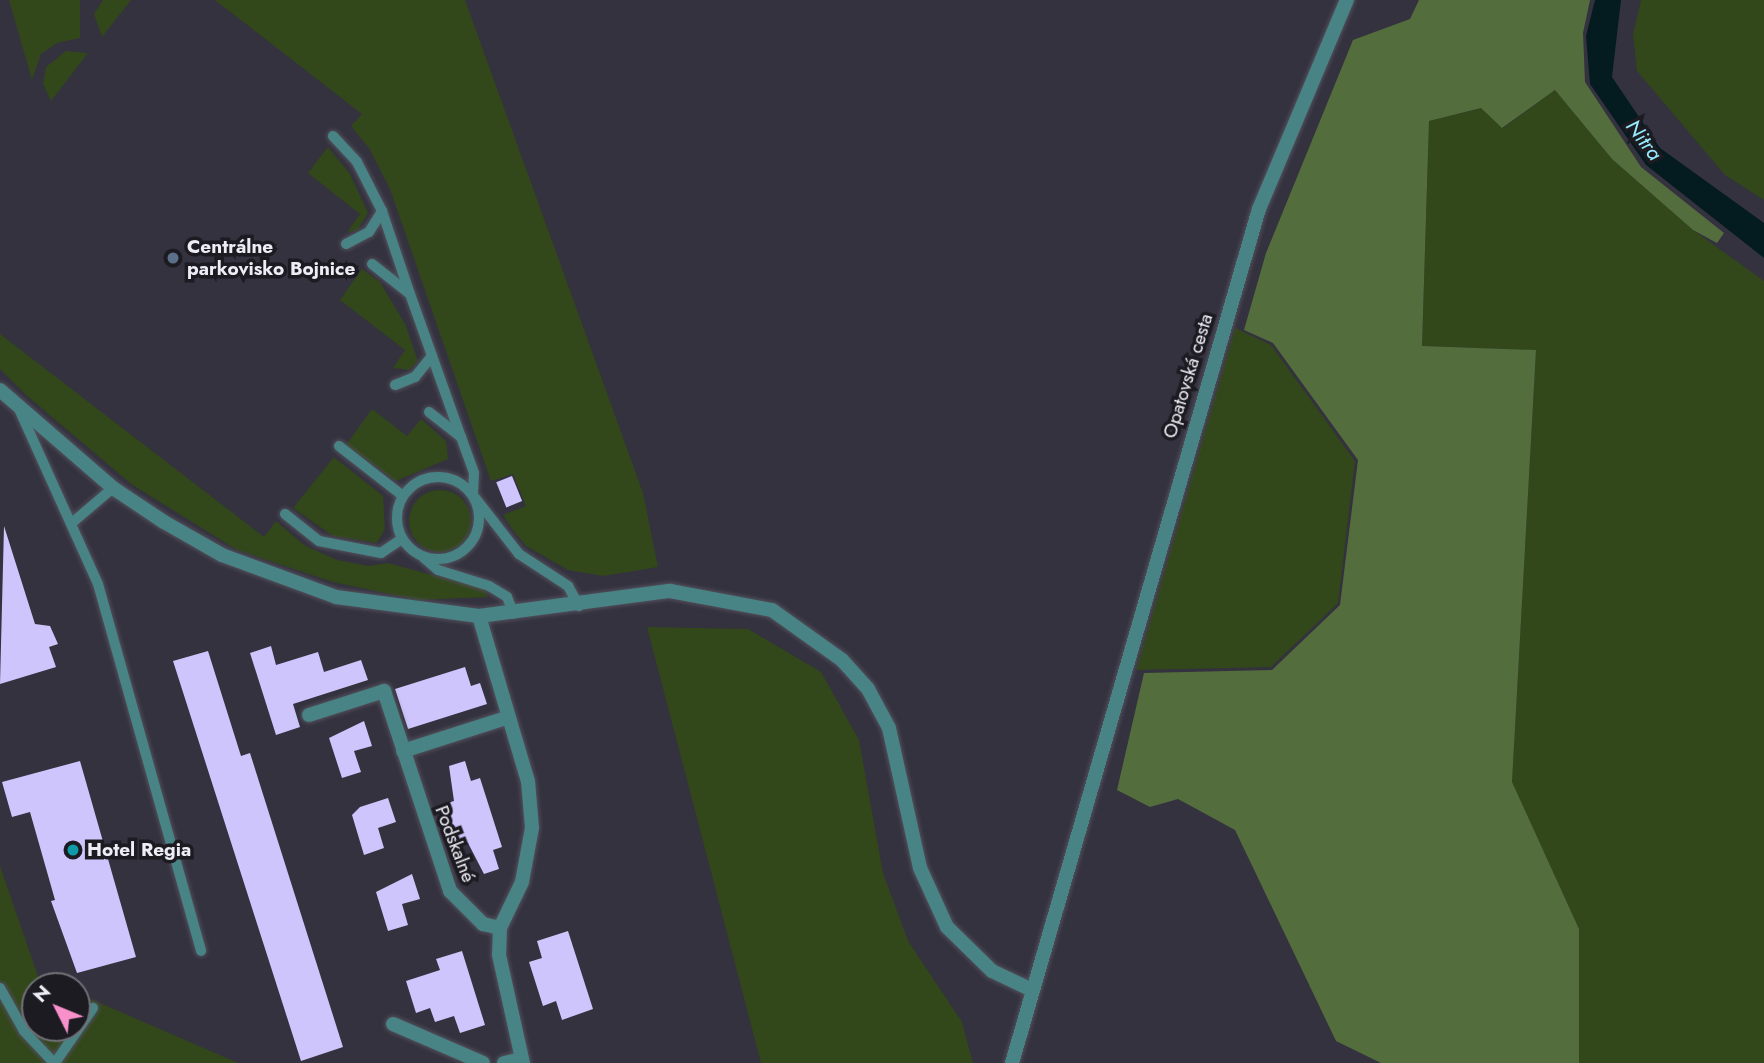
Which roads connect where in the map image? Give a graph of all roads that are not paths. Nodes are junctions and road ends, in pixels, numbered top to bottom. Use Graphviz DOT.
graph roads {
  1 [pos="1347,0"];
  2 [pos="333,136"];
  3 [pos="382,211"];
  4 [pos="346,244"];
  5 [pos="372,264"];
  6 [pos="410,294"];
  7 [pos="432,356"];
  8 [pos="395,385"];
  9 [pos="0,390"];
  10 [pos="19,409"];
  11 [pos="429,412"];
  12 [pos="461,437"];
  13 [pos="339,446"];
  14 [pos="113,488"];
  15 [pos="472,495"];
  16 [pos="403,496"];
  17 [pos="285,514"];
  18 [pos="73,522"];
  19 [pos="402,539"];
  20 [pos="422,556"];
  21 [pos="579,607"];
  22 [pos="514,614"];
  23 [pos="480,616"];
  24 [pos="309,715"];
  25 [pos="509,716"];
  26 [pos="403,751"];
  27 [pos="500,928"];
  28 [pos="201,951"];
  29 [pos="0,988"];
  30 [pos="1032,990"];
  31 [pos="93,1008"];
  32 [pos="393,1024"];
  33 [pos="523,1061"];
  34 [pos="55,1063"];
  35 [pos="483,1063"];
  36 [pos="504,1063"];
  37 [pos="1012,1063"];
  1 -- 30 [label="street, Opatovská cesta"];
  2 -- 3 [label="lane"];
  3 -- 4 [label="lane"];
  3 -- 6 [label="lane"];
  5 -- 6 [label="lane"];
  6 -- 7 [label="lane"];
  7 -- 8 [label="lane"];
  7 -- 12 [label="lane"];
  9 -- 10 [label="street"];
  10 -- 14 [label="street"];
  10 -- 18 [label="lane"];
  11 -- 12 [label="lane"];
  12 -- 15 [label="lane"];
  13 -- 16 [label="lane"];
  14 -- 18 [label="lane"];
  14 -- 23 [label="street"];
  15 -- 16 [label="lane"];
  15 -- 20 [label="lane"];
  15 -- 21 [label="lane"];
  16 -- 19 [label="lane"];
  17 -- 19 [label="lane"];
  18 -- 28 [label="lane"];
  19 -- 20 [label="lane"];
  20 -- 22 [label="lane"];
  21 -- 22 [label="street"];
  21 -- 30 [label="street"];
  22 -- 23 [label="street"];
  23 -- 25 [label="street"];
  24 -- 26 [label="street, Podskalné"];
  25 -- 26 [label="street"];
  25 -- 27 [label="street"];
  26 -- 27 [label="street, Podskalné"];
  27 -- 33 [label="street"];
  29 -- 34 [label="lane"];
  30 -- 37 [label="street, Opatovská cesta"];
  31 -- 34 [label="lane"];
  32 -- 35 [label="street"];
  33 -- 36 [label="street"];
}
